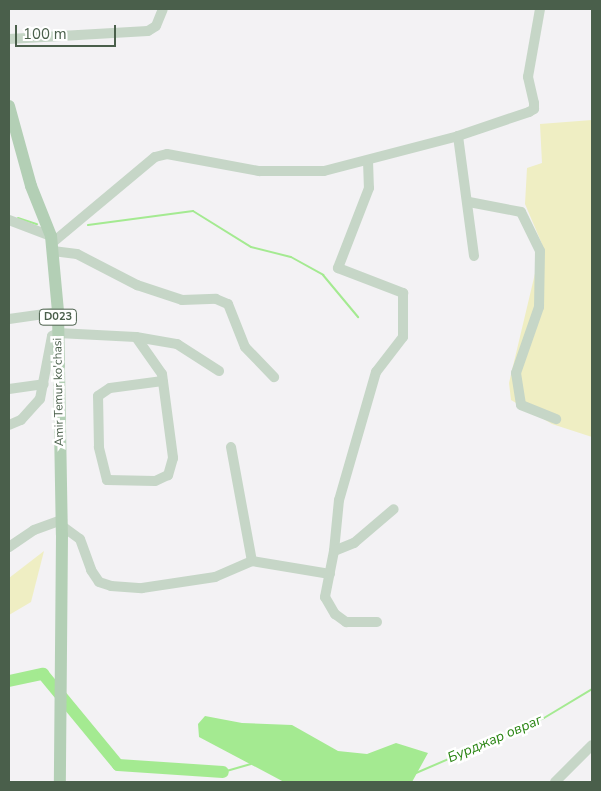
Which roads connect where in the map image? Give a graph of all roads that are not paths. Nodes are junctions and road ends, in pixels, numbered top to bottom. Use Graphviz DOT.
graph roads {
  1 [pos="163,9"];
  2 [pos="540,9"];
  3 [pos="9,39"];
  4 [pos="9,106"];
  5 [pos="458,136"];
  6 [pos="368,160"];
  7 [pos="469,202"];
  8 [pos="9,220"];
  9 [pos="52,243"];
  10 [pos="474,256"];
  11 [pos="58,312"];
  12 [pos="9,319"];
  13 [pos="58,333"];
  14 [pos="136,337"];
  15 [pos="219,371"];
  16 [pos="274,378"];
  17 [pos="163,381"];
  18 [pos="44,384"];
  19 [pos="9,389"];
  20 [pos="556,420"];
  21 [pos="9,425"];
  22 [pos="232,447"];
  23 [pos="394,509"];
  24 [pos="62,527"];
  25 [pos="9,548"];
  26 [pos="334,551"];
  27 [pos="252,562"];
  28 [pos="330,574"];
  29 [pos="377,622"];
  30 [pos="592,745"];
  31 [pos="60,782"];
  32 [pos="555,782"];
  1 -- 3 [label="street"];
  2 -- 5 [label="street"];
  4 -- 9 [label="main road, Amir Temur ko'chasi / D023"];
  5 -- 6 [label="street"];
  5 -- 7 [label="street"];
  6 -- 9 [label="street"];
  6 -- 26 [label="street"];
  7 -- 10 [label="street"];
  7 -- 20 [label="street"];
  8 -- 9 [label="street"];
  9 -- 11 [label="main road, Amir Temur ko'chasi / D023"];
  9 -- 16 [label="street"];
  11 -- 12 [label="street"];
  11 -- 13 [label="main road, Amir Temur ko'chasi / D023"];
  13 -- 14 [label="street"];
  13 -- 18 [label="street"];
  13 -- 24 [label="main road, Amir Temur ko'chasi / D023"];
  14 -- 15 [label="street"];
  14 -- 17 [label="street"];
  17 -- 17 [label="street"];
  18 -- 19 [label="street"];
  18 -- 21 [label="street"];
  22 -- 27 [label="street"];
  23 -- 26 [label="street"];
  24 -- 25 [label="street"];
  24 -- 27 [label="street"];
  24 -- 31 [label="main road, D023"];
  26 -- 28 [label="street"];
  27 -- 28 [label="street"];
  28 -- 29 [label="street"];
  30 -- 32 [label="street"];
}
